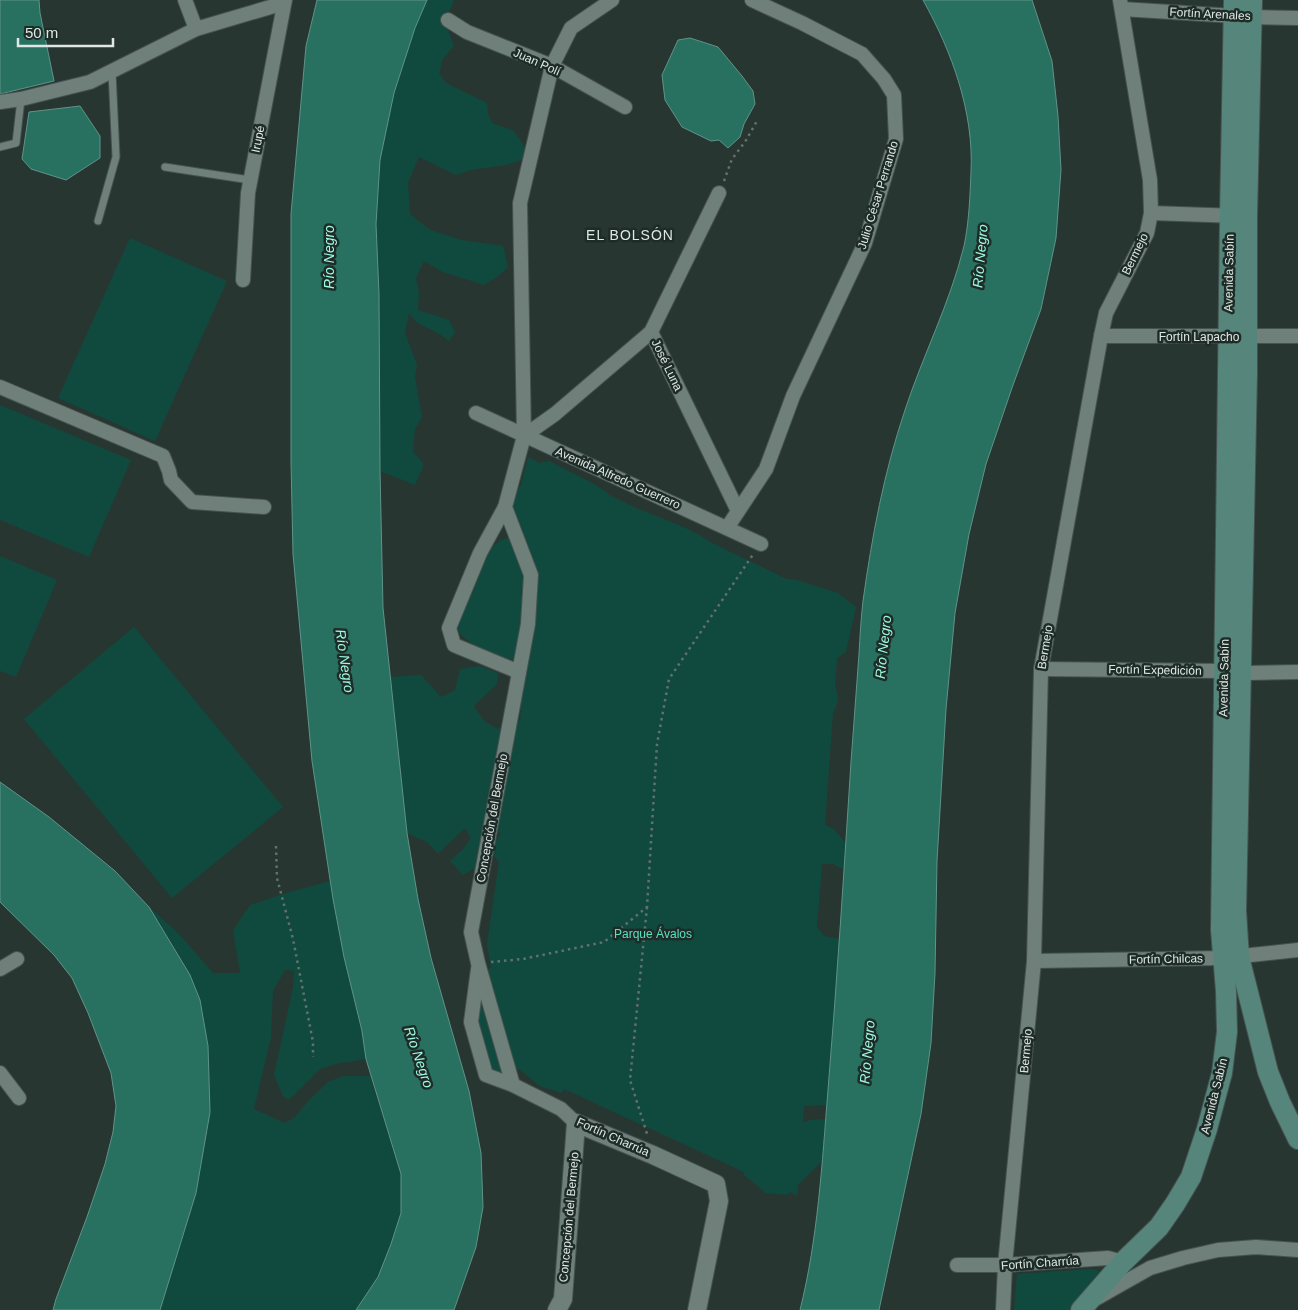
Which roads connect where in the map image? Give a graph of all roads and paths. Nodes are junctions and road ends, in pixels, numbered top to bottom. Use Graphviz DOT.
graph roads {
  1 [pos="185,0"];
  2 [pos="612,0"];
  3 [pos="752,0"];
  4 [pos="285,2"];
  5 [pos="1121,4"];
  6 [pos="1243,8"];
  7 [pos="1298,18"];
  8 [pos="448,20"];
  9 [pos="196,29"];
  10 [pos="552,66"];
  11 [pos="112,72"];
  12 [pos="21,100"];
  13 [pos="0,102"];
  14 [pos="625,107"];
  15 [pos="756,122"];
  16 [pos="0,147"];
  17 [pos="165,167"];
  18 [pos="250,180"];
  19 [pos="718,193"];
  20 [pos="1151,213"];
  21 [pos="1239,216"];
  22 [pos="98,221"];
  23 [pos="243,280"];
  24 [pos="651,332"];
  25 [pos="1101,336"];
  26 [pos="1298,336"];
  27 [pos="1238,337"];
  28 [pos="0,387"];
  29 [pos="476,413"];
  30 [pos="524,436"];
  31 [pos="264,507"];
  32 [pos="505,507"];
  33 [pos="738,511"];
  34 [pos="727,528"];
  35 [pos="760,544"];
  36 [pos="1041,669"];
  37 [pos="1232,671"];
  38 [pos="519,672"];
  39 [pos="1298,672"];
  40 [pos="276,846"];
  41 [pos="647,907"];
  42 [pos="1298,950"];
  43 [pos="16,959"];
  44 [pos="1034,961"];
  45 [pos="478,963"];
  46 [pos="1235,964"];
  47 [pos="0,969"];
  48 [pos="314,1057"];
  49 [pos="0,1073"];
  50 [pos="486,1075"];
  51 [pos="513,1085"];
  52 [pos="19,1098"];
  53 [pos="576,1123"];
  54 [pos="1298,1139"];
  55 [pos="653,1155"];
  56 [pos="1298,1250"];
  57 [pos="1123,1262"];
  58 [pos="957,1265"];
  59 [pos="1005,1266"];
  60 [pos="1085,1306"];
  61 [pos="557,1310"];
  62 [pos="697,1310"];
  63 [pos="1003,1310"];
  1 -- 9 [label="street"];
  2 -- 10 [label="street"];
  3 -- 33 [label="street, Julio César Perrando"];
  4 -- 9 [label="street"];
  4 -- 18 [label="street, Irupé"];
  5 -- 6 [label="street, Fortín Arenales"];
  5 -- 20 [label="street, Bermejo"];
  6 -- 7 [label="street, Fortín Arenales"];
  6 -- 21 [label="main road, Avenida Sabín"];
  8 -- 10 [label="street, Juan Polí"];
  9 -- 11 [label="street"];
  10 -- 14 [label="street, Juan Polí"];
  10 -- 30 [label="street"];
  11 -- 12 [label="street"];
  11 -- 22 [label="lane"];
  12 -- 13 [label="street"];
  12 -- 16 [label="lane"];
  15 -- 19 [label="path"];
  17 -- 18 [label="lane"];
  18 -- 23 [label="street, Irupé"];
  19 -- 24 [label="street, José Luna"];
  20 -- 21 [label="street"];
  20 -- 25 [label="street, Bermejo"];
  21 -- 27 [label="main road, Avenida Sabín"];
  24 -- 30 [label="street"];
  24 -- 33 [label="street, José Luna"];
  25 -- 27 [label="street, Fortín Lapacho"];
  25 -- 36 [label="street, Bermejo"];
  26 -- 27 [label="street, Fortín Lapacho"];
  27 -- 37 [label="main road, Avenida Sabín"];
  28 -- 31 [label="street"];
  29 -- 30 [label="street, Avenida Alfredo Guerrero"];
  30 -- 32 [label="street"];
  30 -- 34 [label="street, Avenida Alfredo Guerrero"];
  32 -- 38 [label="street, Concepción del Bermejo"];
  32 -- 38 [label="street"];
  33 -- 34 [label="street, Julio César Perrando"];
  34 -- 35 [label="street, Avenida Alfredo Guerrero"];
  35 -- 41 [label="path"];
  36 -- 37 [label="street, Fortín Expedición"];
  36 -- 44 [label="street, Bermejo"];
  37 -- 39 [label="street, Fortín Expedición"];
  37 -- 46 [label="main road, Avenida Sabín"];
  38 -- 45 [label="street, Concepción del Bermejo"];
  40 -- 48 [label="path"];
  41 -- 45 [label="path"];
  41 -- 55 [label="path"];
  42 -- 46 [label="street, Fortín Chilcas"];
  43 -- 47 [label="street"];
  44 -- 46 [label="street, Fortín Chilcas"];
  44 -- 59 [label="street, Bermejo"];
  45 -- 50 [label="street, Concepción del Bermejo"];
  45 -- 51 [label="street, Concepción del Bermejo"];
  46 -- 54 [label="main road"];
  46 -- 57 [label="main road, Avenida Sabín"];
  49 -- 52 [label="street"];
  50 -- 51 [label="street, Fortín Charrúa"];
  51 -- 53 [label="street, Fortín Charrúa"];
  53 -- 55 [label="street, Fortín Charrúa"];
  53 -- 61 [label="street, Concepción del Bermejo"];
  55 -- 62 [label="street, Fortín Charrúa"];
  56 -- 60 [label="street"];
  57 -- 59 [label="street, Fortín Charrúa"];
  57 -- 60 [label="main road, Avenida Sabín"];
  58 -- 59 [label="street, Fortín Charrúa"];
  59 -- 63 [label="street, Bermejo"];
}
